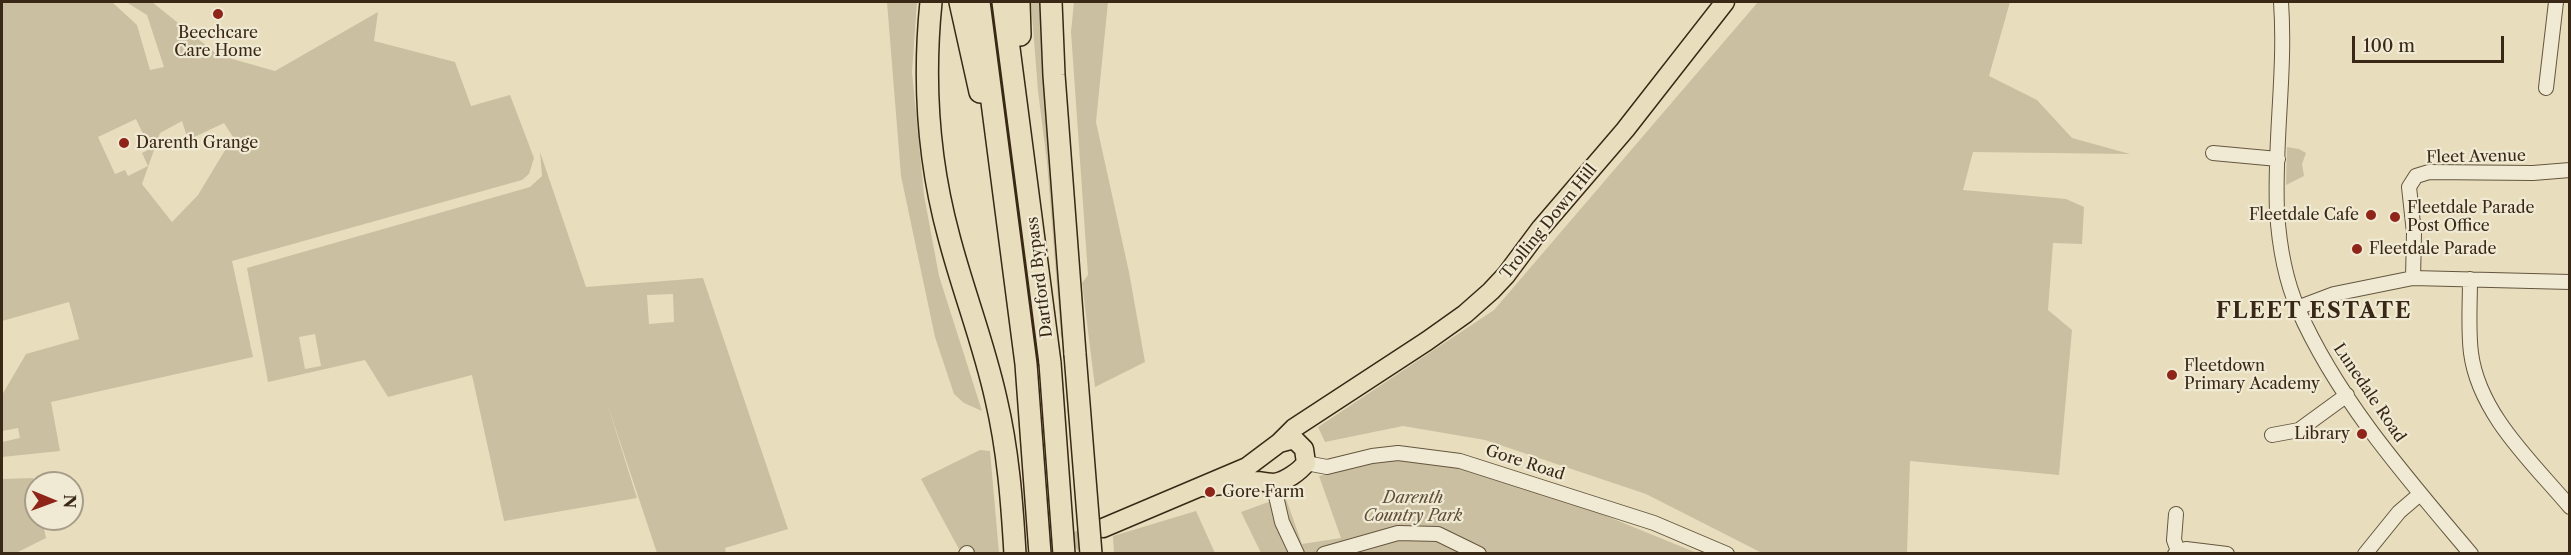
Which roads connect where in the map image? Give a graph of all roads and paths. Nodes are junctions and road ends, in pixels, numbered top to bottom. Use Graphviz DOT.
graph roads {
  1 [pos="931,2"];
  2 [pos="960,2"];
  3 [pos="979,2"];
  4 [pos="1003,2"];
  5 [pos="1019,2"];
  6 [pos="1051,2"];
  7 [pos="1725,2"];
  8 [pos="2281,2"];
  9 [pos="2556,2"];
  10 [pos="2546,88"];
  11 [pos="2213,153"];
  12 [pos="2278,159"];
  13 [pos="2570,170"];
  14 [pos="1010,230"];
  15 [pos="1035,230"];
  16 [pos="2413,278"];
  17 [pos="2470,279"];
  18 [pos="2570,282"];
  19 [pos="2297,308"];
  20 [pos="2347,395"];
  21 [pos="1335,403"];
  22 [pos="2272,435"];
  23 [pos="1280,443"];
  24 [pos="1305,456"];
  25 [pos="1256,462"];
  26 [pos="1268,482"];
  27 [pos="1202,487"];
  28 [pos="2420,494"];
  29 [pos="2570,507"];
  30 [pos="2176,514"];
  31 [pos="1103,528"];
  32 [pos="2176,552"];
  33 [pos="1015,554"];
  34 [pos="1040,554"];
  35 [pos="1064,554"];
  36 [pos="1091,554"];
  37 [pos="1297,554"];
  38 [pos="1324,554"];
  39 [pos="1479,554"];
  40 [pos="1727,554"];
  41 [pos="2227,554"];
  42 [pos="2365,554"];
  43 [pos="2471,554"];
  1 -- 33 [label="highway"];
  2 -- 14 [label="highway"];
  3 -- 14 [label="highway, Dartford Bypass"];
  4 -- 15 [label="highway, Dartford Bypass"];
  5 -- 15 [label="highway"];
  6 -- 36 [label="highway, bridge"];
  7 -- 21 [label="main road, Trolling Down Hill"];
  8 -- 12 [label="street, Lunedale Road"];
  9 -- 10 [label="street"];
  11 -- 12 [label="street"];
  12 -- 19 [label="street, Lunedale Road"];
  13 -- 16 [label="street, Fleet Avenue"];
  14 -- 34 [label="highway, Dartford Bypass"];
  15 -- 35 [label="highway, Dartford Bypass, bridge"];
  16 -- 17 [label="street"];
  16 -- 19 [label="street"];
  17 -- 18 [label="street"];
  17 -- 29 [label="street"];
  19 -- 20 [label="street, Lunedale Road"];
  20 -- 22 [label="street"];
  20 -- 28 [label="street, Lunedale Road"];
  21 -- 23 [label="main road, Trolling Down Hill"];
  21 -- 24 [label="main road, Trolling Down Hill"];
  23 -- 24 [label="main road"];
  23 -- 25 [label="main road, Trolling Down Hill"];
  24 -- 26 [label="main road"];
  24 -- 40 [label="street, Gore Road"];
  25 -- 26 [label="main road"];
  25 -- 27 [label="main road, Trolling Down Hill"];
  26 -- 27 [label="main road"];
  26 -- 37 [label="street"];
  27 -- 31 [label="main road"];
  28 -- 42 [label="street"];
  28 -- 43 [label="street, Lunedale Road"];
  30 -- 32 [label="street"];
  32 -- 41 [label="street"];
  38 -- 39 [label="street"];
}
